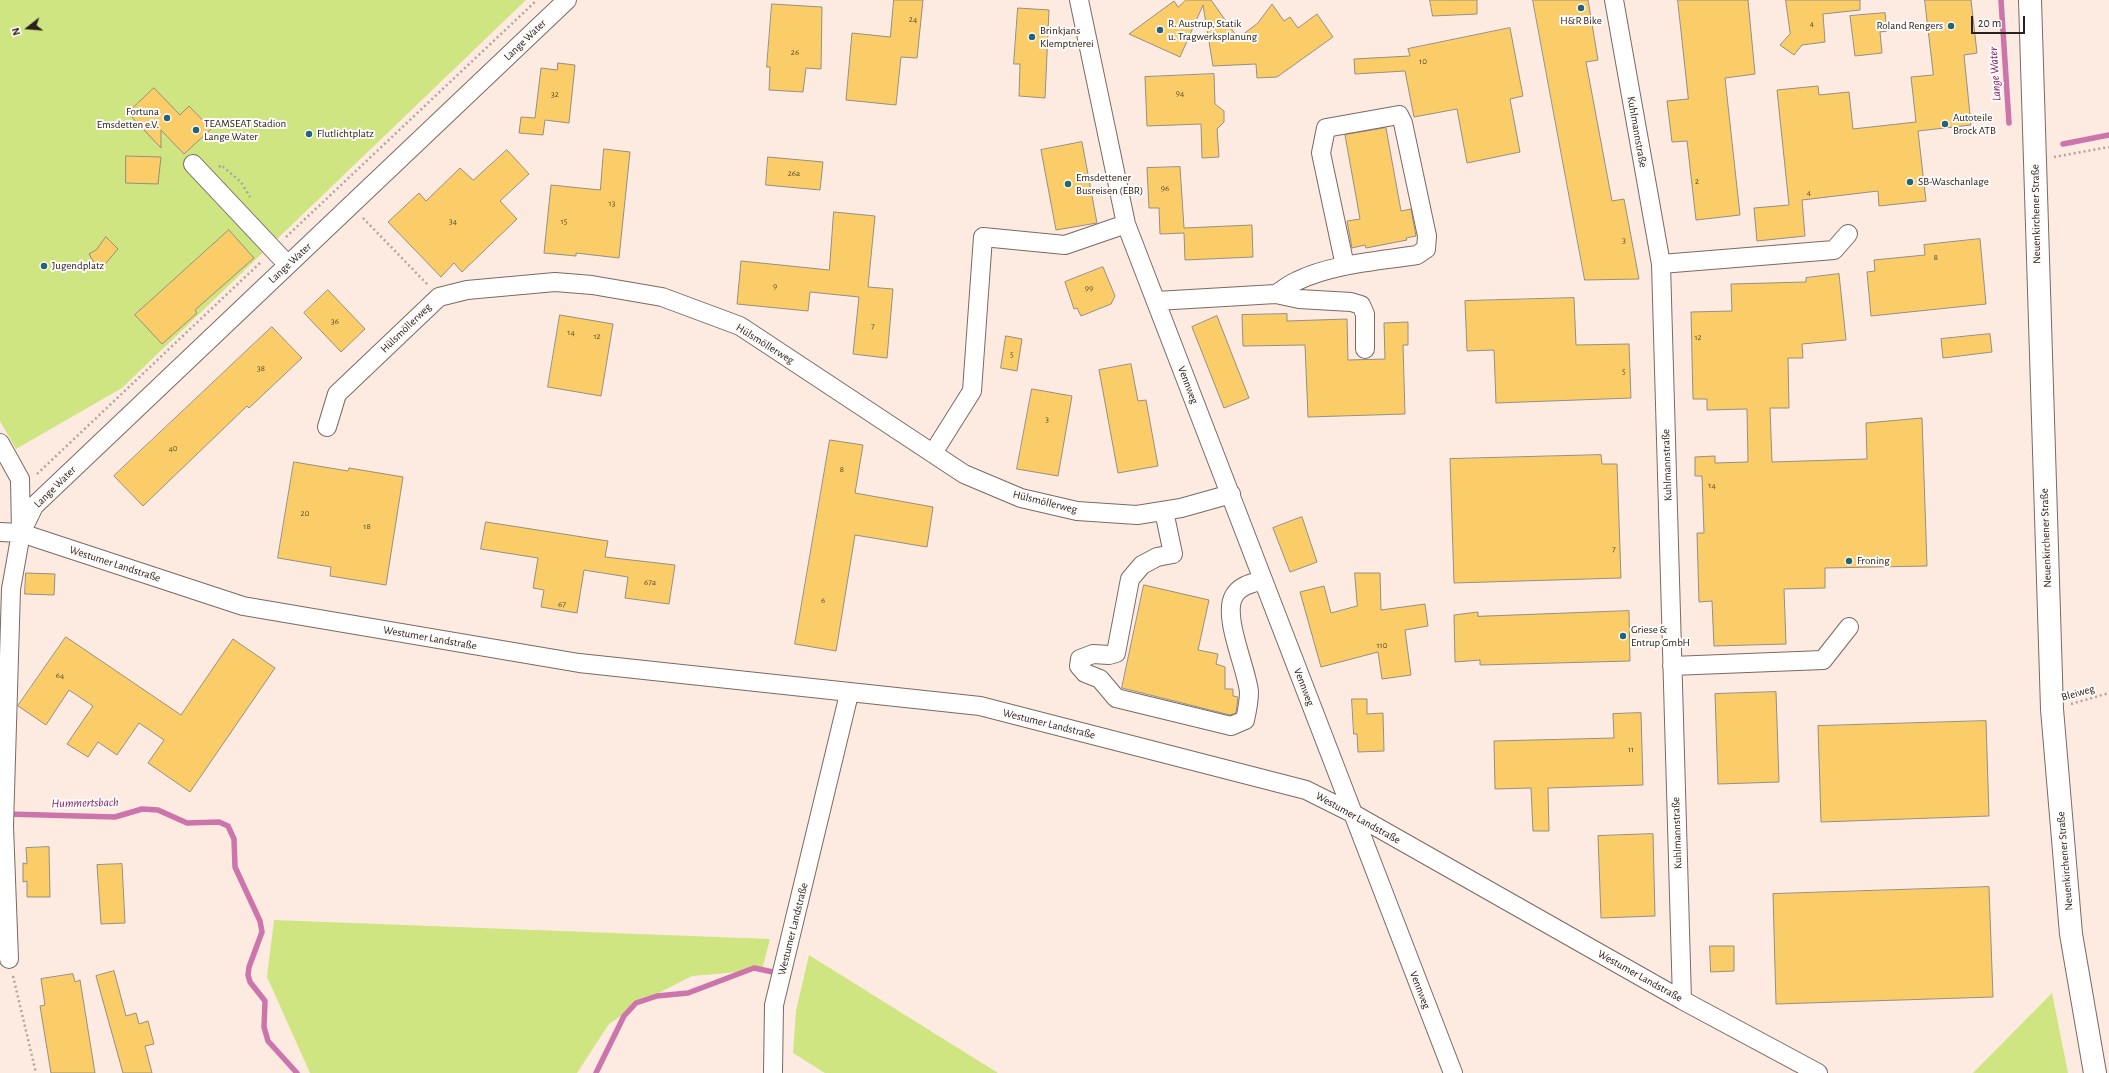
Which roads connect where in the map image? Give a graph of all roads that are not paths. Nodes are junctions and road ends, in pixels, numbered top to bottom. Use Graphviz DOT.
graph roads {
  1 [pos="567,0"];
  2 [pos="1079,0"];
  3 [pos="1614,0"];
  4 [pos="2030,0"];
  5 [pos="193,164"];
  6 [pos="1126,224"];
  7 [pos="1848,234"];
  8 [pos="1661,264"];
  9 [pos="288,265"];
  10 [pos="1345,266"];
  11 [pos="1276,294"];
  12 [pos="1156,301"];
  13 [pos="1365,349"];
  14 [pos="327,427"];
  15 [pos="0,443"];
  16 [pos="933,453"];
  17 [pos="1231,494"];
  18 [pos="1164,511"];
  19 [pos="0,532"];
  20 [pos="21,533"];
  21 [pos="1264,580"];
  22 [pos="1850,627"];
  23 [pos="1672,666"];
  24 [pos="850,694"];
  25 [pos="1352,813"];
  26 [pos="9,959"];
  27 [pos="1682,1000"];
  28 [pos="773,1073"];
  29 [pos="1453,1073"];
  30 [pos="1818,1073"];
  31 [pos="2095,1073"];
  1 -- 9 [label="street, Lange Water"];
  2 -- 6 [label="street, Vennweg"];
  3 -- 8 [label="street, Kuhlmannstraße"];
  4 -- 31 [label="main road, Neuenkirchener Straße"];
  5 -- 9 [label="street"];
  6 -- 12 [label="street, Vennweg"];
  6 -- 16 [label="street"];
  7 -- 8 [label="street"];
  8 -- 23 [label="street, Kuhlmannstraße"];
  9 -- 20 [label="street, Lange Water"];
  10 -- 10 [label="street"];
  10 -- 11 [label="street"];
  11 -- 12 [label="street"];
  11 -- 13 [label="street"];
  12 -- 17 [label="street, Vennweg"];
  14 -- 16 [label="street, Hülsmöllerweg"];
  15 -- 20 [label="street"];
  16 -- 18 [label="street, Hülsmöllerweg"];
  17 -- 18 [label="street, Hülsmöllerweg"];
  17 -- 21 [label="street, Vennweg"];
  18 -- 21 [label="street"];
  19 -- 20 [label="street, Westumer Landstraße"];
  20 -- 24 [label="street, Westumer Landstraße"];
  20 -- 26 [label="street"];
  21 -- 25 [label="street, Vennweg"];
  22 -- 23 [label="street"];
  23 -- 27 [label="street, Kuhlmannstraße"];
  24 -- 25 [label="street, Westumer Landstraße"];
  24 -- 28 [label="street, Westumer Landstraße"];
  25 -- 27 [label="street, Westumer Landstraße"];
  25 -- 29 [label="street, Vennweg"];
  27 -- 30 [label="street, Westumer Landstraße"];
}
